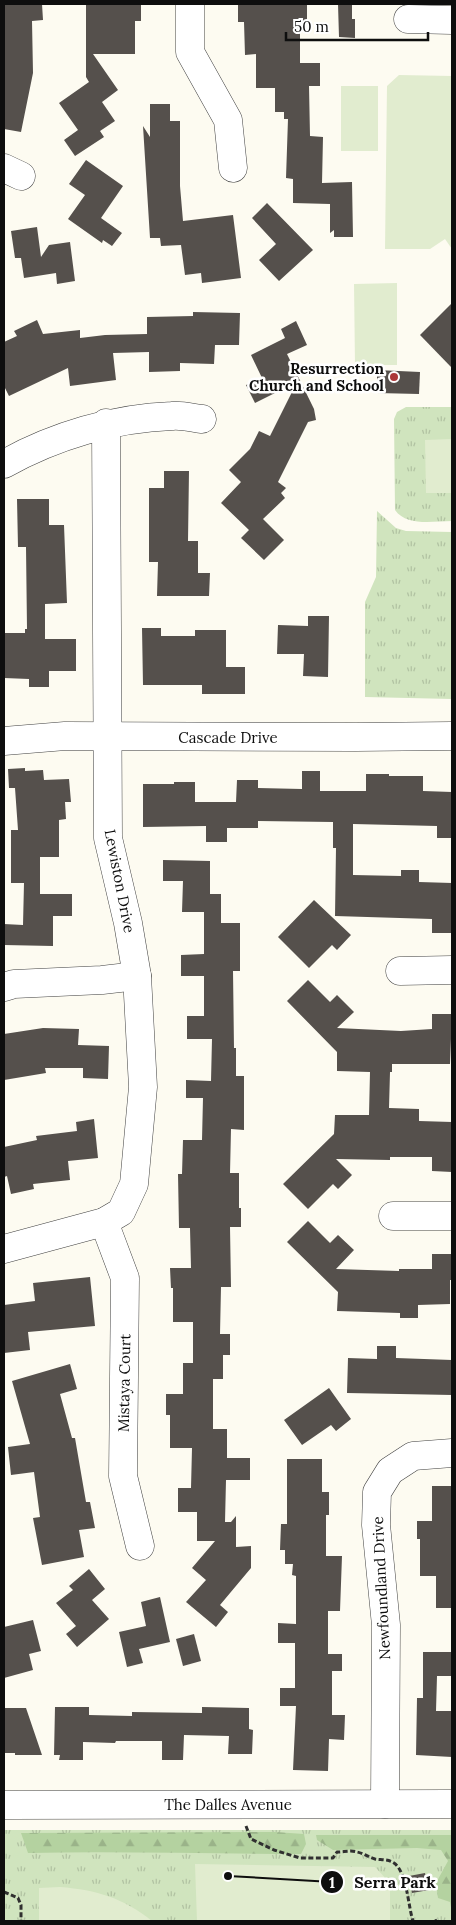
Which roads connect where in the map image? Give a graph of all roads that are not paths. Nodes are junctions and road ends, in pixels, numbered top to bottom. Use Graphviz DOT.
graph roads {
  1 [pos="190,4"];
  2 [pos="408,19"];
  3 [pos="452,20"];
  4 [pos="233,168"];
  5 [pos="202,420"];
  6 [pos="106,423"];
  7 [pos="4,464"];
  8 [pos="108,736"];
  9 [pos="452,736"];
  10 [pos="4,741"];
  11 [pos="452,970"];
  12 [pos="400,971"];
  13 [pos="137,976"];
  14 [pos="4,987"];
  15 [pos="393,1216"];
  16 [pos="452,1216"];
  17 [pos="104,1222"];
  18 [pos="4,1249"];
  19 [pos="452,1453"];
  20 [pos="140,1546"];
  21 [pos="385,1804"];
  22 [pos="452,1804"];
  23 [pos="4,1805"];
  1 -- 4 [label="street"];
  2 -- 3 [label="street"];
  5 -- 6 [label="street"];
  6 -- 7 [label="street"];
  6 -- 8 [label="street, Lewiston Drive"];
  8 -- 9 [label="street, Cascade Drive"];
  8 -- 10 [label="street, Cascade Drive"];
  8 -- 13 [label="street, Lewiston Drive"];
  11 -- 12 [label="street"];
  13 -- 14 [label="street"];
  13 -- 17 [label="street, Lewiston Drive"];
  15 -- 16 [label="street"];
  17 -- 18 [label="street, Lewiston Drive"];
  17 -- 20 [label="street, Mistaya Court"];
  19 -- 21 [label="street, Newfoundland Drive"];
  21 -- 22 [label="street, The Dalles Avenue"];
  21 -- 23 [label="street, The Dalles Avenue"];
}
